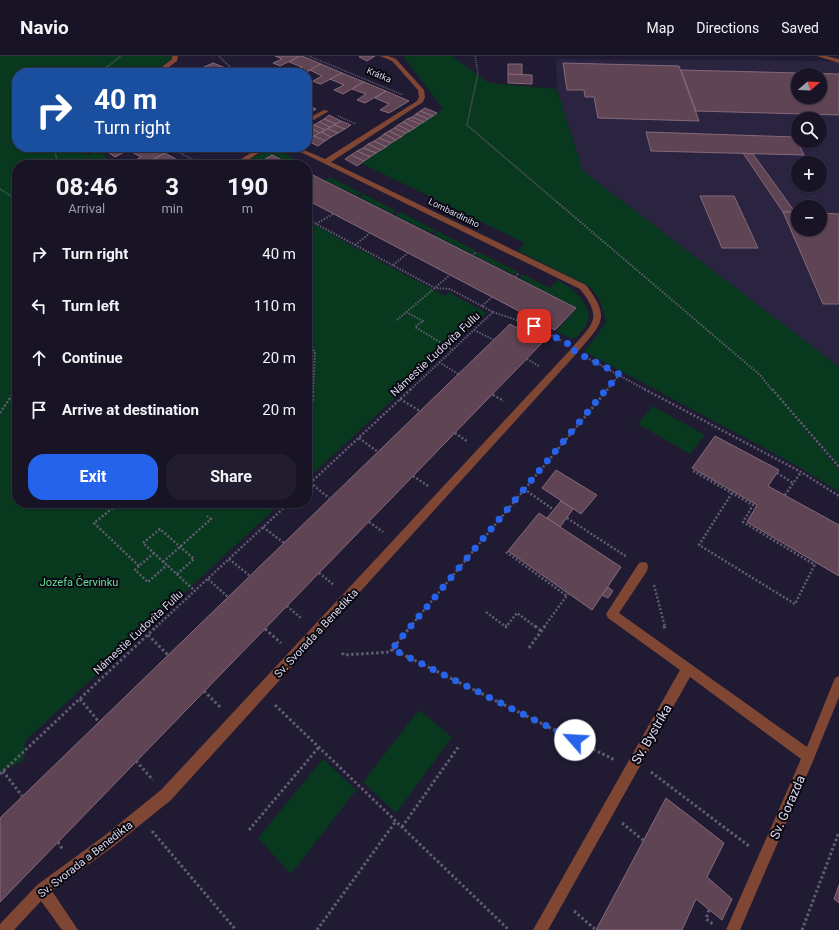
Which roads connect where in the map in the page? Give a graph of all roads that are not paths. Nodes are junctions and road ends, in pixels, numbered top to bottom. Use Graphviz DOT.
graph roads {
  1 [pos="175,56"];
  2 [pos="384,56"];
  3 [pos="820,56"];
  4 [pos="839,61"];
  5 [pos="165,68"];
  6 [pos="326,111"];
  7 [pos="312,119"];
  8 [pos="257,152"];
  9 [pos="303,152"];
  10 [pos="243,160"];
  11 [pos="326,162"];
  12 [pos="598,310"];
  13 [pos="642,567"];
  14 [pos="688,668"];
  15 [pos="839,682"];
  16 [pos="809,757"];
  17 [pos="42,890"];
  18 [pos="4,930"];
  19 [pos="71,930"];
  20 [pos="540,930"];
  21 [pos="733,930"];
  1 -- 5 [label="street"];
  2 -- 11 [label="street, Krátka"];
  3 -- 4 [label="street"];
  6 -- 7 [label="street"];
  8 -- 10 [label="street"];
  9 -- 11 [label="street, Lombardiniho"];
  11 -- 12 [label="street, Lombardiniho"];
  12 -- 17 [label="street, Sv. Svorada a Benedikta"];
  13 -- 14 [label="street"];
  14 -- 16 [label="street"];
  14 -- 20 [label="street, Sv. Bystríka"];
  15 -- 16 [label="street, Sv. Gorazda"];
  16 -- 21 [label="street, Sv. Gorazda"];
  17 -- 18 [label="street, Sv. Svorada a Benedikta"];
  17 -- 19 [label="street"];
}
